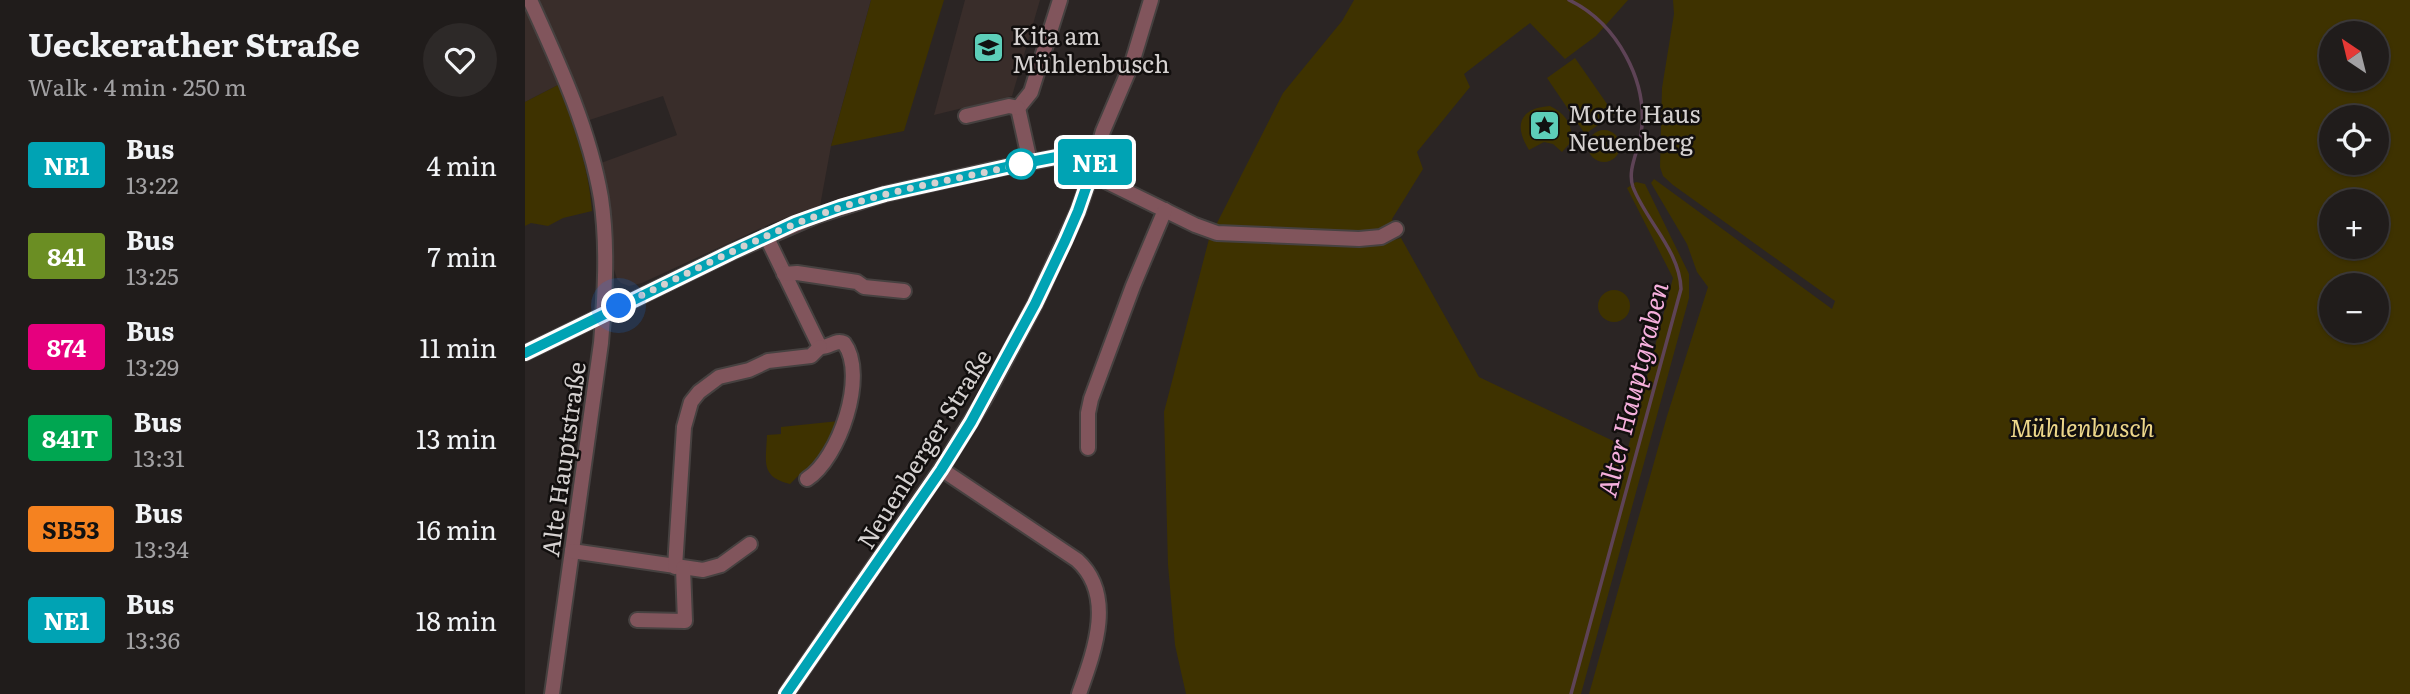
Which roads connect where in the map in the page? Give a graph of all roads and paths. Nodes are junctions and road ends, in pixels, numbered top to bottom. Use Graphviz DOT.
graph roads {
  1 [pos="530,0"];
  2 [pos="1060,0"];
  3 [pos="1151,0"];
  4 [pos="1018,108"];
  5 [pos="966,116"];
  6 [pos="1097,156"];
  7 [pos="1030,162"];
  8 [pos="1091,174"];
  9 [pos="1165,210"];
  10 [pos="1396,229"];
  11 [pos="766,236"];
  12 [pos="784,274"];
  13 [pos="904,291"];
  14 [pos="603,314"];
  15 [pos="820,347"];
  16 [pos="525,353"];
  17 [pos="1088,448"];
  18 [pos="941,470"];
  19 [pos="807,480"];
  20 [pos="750,544"];
  21 [pos="572,551"];
  22 [pos="679,568"];
  23 [pos="637,620"];
  24 [pos="552,694"];
  25 [pos="786,694"];
  26 [pos="1079,694"];
  1 -- 14 [label="street, Alte Hauptstraße"];
  2 -- 4 [label="street"];
  3 -- 6 [label="street, Neuenberger Straße"];
  4 -- 5 [label="street"];
  4 -- 7 [label="street"];
  6 -- 7 [label="street"];
  6 -- 8 [label="street, Neuenberger Straße"];
  7 -- 11 [label="street"];
  8 -- 9 [label="street"];
  8 -- 18 [label="street, Neuenberger Straße"];
  9 -- 10 [label="street"];
  9 -- 17 [label="street"];
  11 -- 12 [label="street"];
  11 -- 14 [label="street"];
  12 -- 13 [label="street"];
  12 -- 15 [label="street"];
  14 -- 16 [label="street"];
  14 -- 21 [label="street, Alte Hauptstraße"];
  15 -- 19 [label="street"];
  15 -- 22 [label="street"];
  18 -- 25 [label="street, Neuenberger Straße"];
  18 -- 26 [label="street"];
  20 -- 22 [label="street"];
  21 -- 22 [label="street"];
  21 -- 24 [label="street, Alte Hauptstraße"];
  22 -- 23 [label="street"];
}
